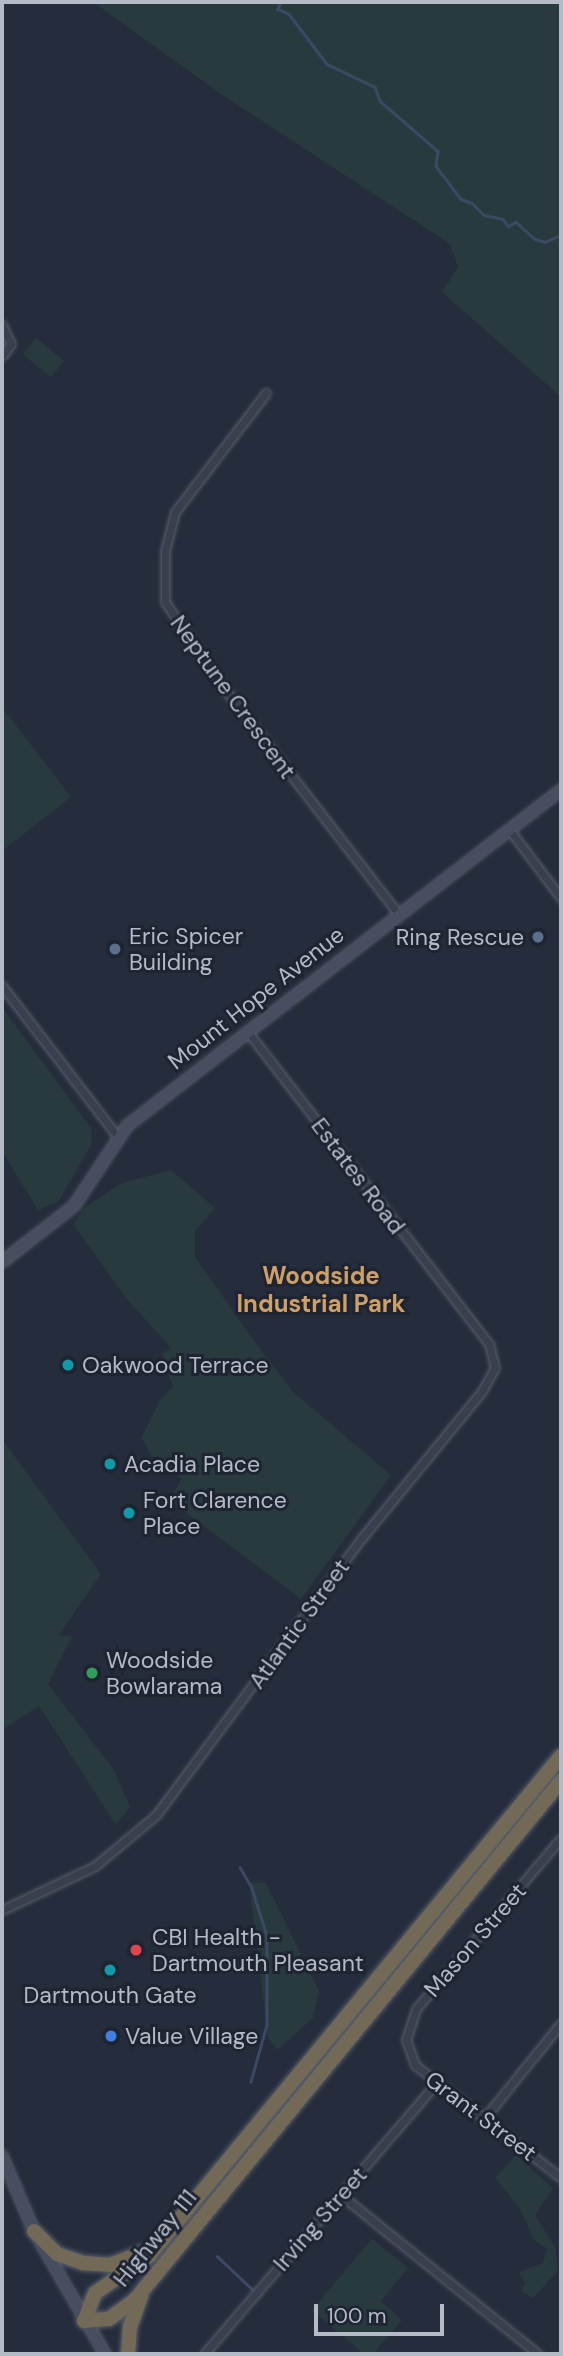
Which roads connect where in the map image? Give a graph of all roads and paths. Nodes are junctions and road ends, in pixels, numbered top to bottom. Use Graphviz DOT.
graph roads {
  1 [pos="2,325"];
  2 [pos="2,356"];
  3 [pos="266,393"];
  4 [pos="561,790"];
  5 [pos="511,832"];
  6 [pos="561,898"];
  7 [pos="399,915"];
  8 [pos="2,986"];
  9 [pos="247,1031"];
  10 [pos="118,1137"];
  11 [pos="2,1262"];
  12 [pos="495,1354"];
  13 [pos="561,1756"];
  14 [pos="561,1782"];
  15 [pos="561,1838"];
  16 [pos="2,1910"];
  17 [pos="561,2023"];
  18 [pos="407,2050"];
  19 [pos="436,2083"];
  20 [pos="486,2116"];
  21 [pos="2,2156"];
  22 [pos="561,2178"];
  23 [pos="341,2195"];
  24 [pos="34,2231"];
  25 [pos="157,2246"];
  26 [pos="148,2283"];
  27 [pos="83,2320"];
  28 [pos="105,2354"];
  29 [pos="128,2354"];
  30 [pos="204,2354"];
  31 [pos="538,2354"];
  1 -- 2 [label="street"];
  3 -- 7 [label="street, Neptune Crescent"];
  4 -- 5 [label="street, Mount Hope Avenue"];
  5 -- 6 [label="street"];
  5 -- 7 [label="street, Mount Hope Avenue"];
  7 -- 9 [label="street, Mount Hope Avenue"];
  8 -- 10 [label="street"];
  9 -- 10 [label="street, Mount Hope Avenue"];
  9 -- 12 [label="street, Estates Road"];
  10 -- 11 [label="street, Mount Hope Avenue"];
  12 -- 16 [label="street, Atlantic Street"];
  13 -- 25 [label="highway, Highway 111"];
  14 -- 26 [label="highway, Highway 111"];
  15 -- 18 [label="street, Mason Street"];
  17 -- 20 [label="street"];
  18 -- 19 [label="street, Grant Street"];
  19 -- 20 [label="street, Grant Street"];
  19 -- 23 [label="street, Irving Street"];
  20 -- 22 [label="street, Grant Street"];
  21 -- 24 [label="street"];
  23 -- 30 [label="street, Irving Street"];
  23 -- 31 [label="street"];
  24 -- 25 [label="highway"];
  24 -- 27 [label="street"];
  25 -- 27 [label="highway, Highway 111"];
  26 -- 27 [label="highway, Highway 111"];
  26 -- 29 [label="highway"];
  27 -- 28 [label="street"];
}
